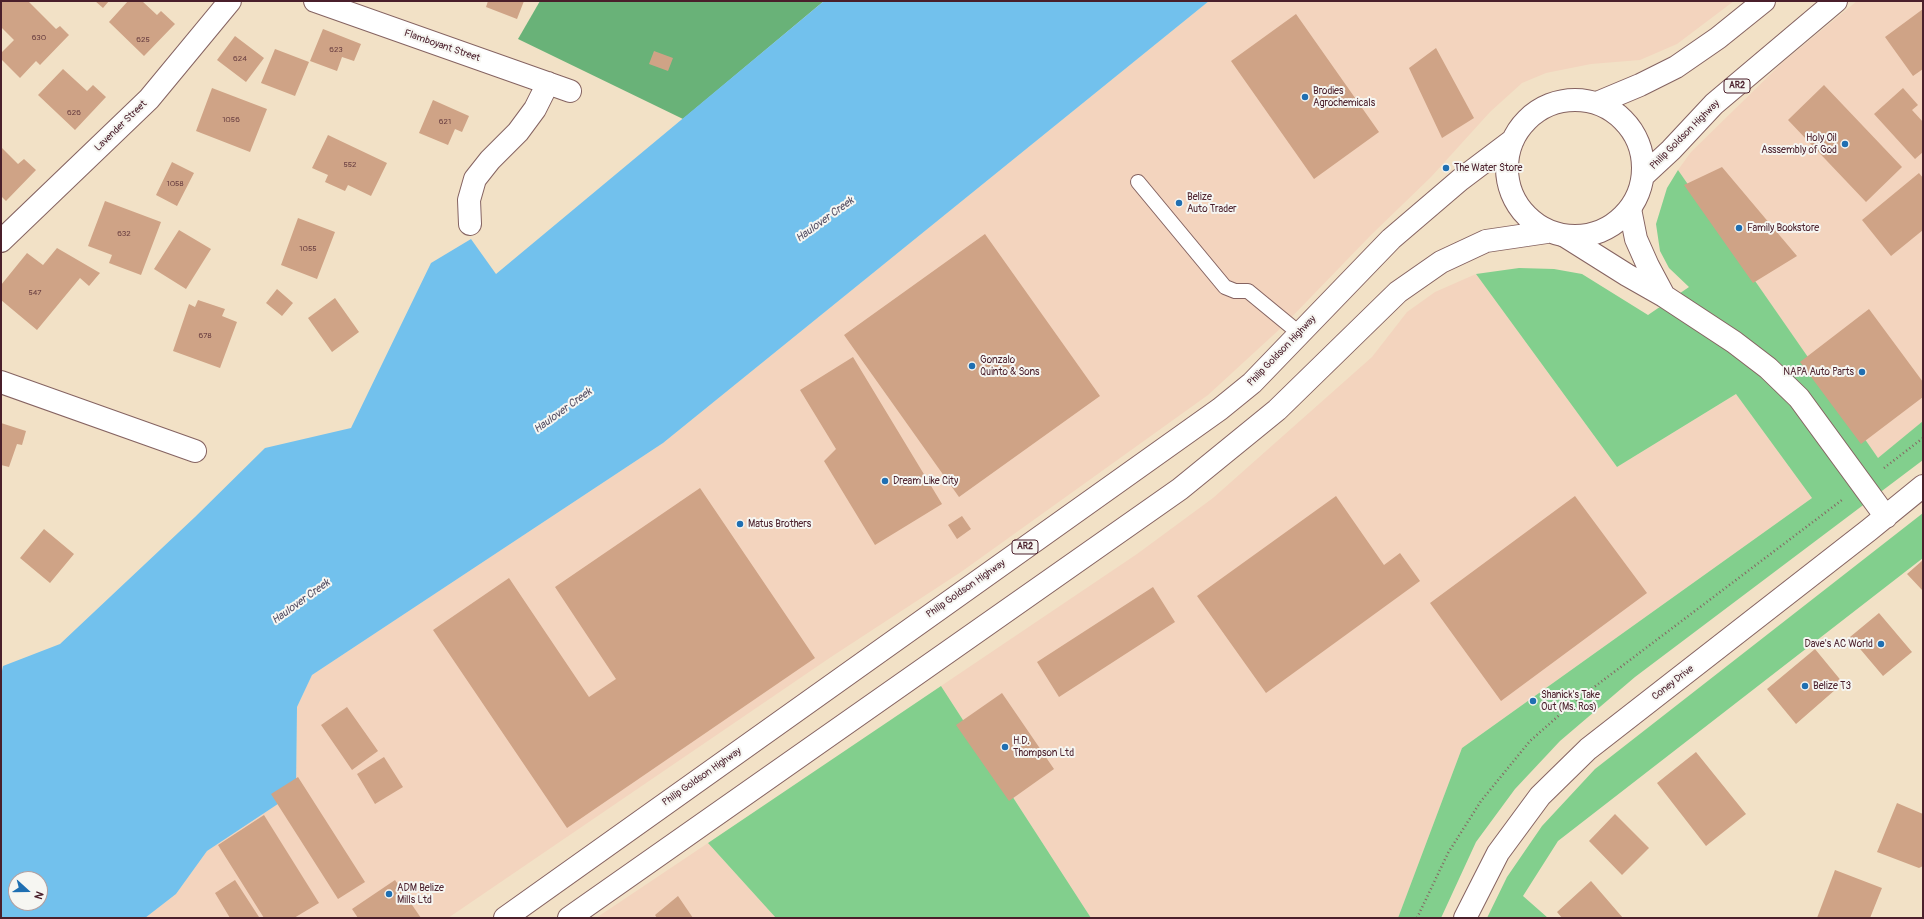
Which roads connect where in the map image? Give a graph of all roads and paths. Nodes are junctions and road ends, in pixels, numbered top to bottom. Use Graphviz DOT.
graph roads {
  1 [pos="230,1"];
  2 [pos="315,1"];
  3 [pos="1764,1"];
  4 [pos="1836,1"];
  5 [pos="548,83"];
  6 [pos="570,91"];
  7 [pos="1597,103"];
  8 [pos="1513,140"];
  9 [pos="1643,176"];
  10 [pos="1138,182"];
  11 [pos="1630,209"];
  12 [pos="470,224"];
  13 [pos="1556,234"];
  14 [pos="1,241"];
  15 [pos="1664,296"];
  16 [pos="1300,333"];
  17 [pos="1,382"];
  18 [pos="1923,438"];
  19 [pos="195,451"];
  20 [pos="1862,484"];
  21 [pos="1923,486"];
  22 [pos="1886,517"];
  23 [pos="505,918"];
  24 [pos="569,918"];
  25 [pos="1417,918"];
  26 [pos="1464,918"];
  1 -- 14 [label="main road, Lavender Street"];
  2 -- 5 [label="main road, Flamboyant Street"];
  3 -- 7 [label="main road"];
  4 -- 9 [label="main road, Philip Goldson Highway / AR2"];
  5 -- 6 [label="main road, Flamboyant Street"];
  5 -- 12 [label="main road"];
  7 -- 8 [label="main road"];
  7 -- 9 [label="main road"];
  8 -- 13 [label="main road"];
  8 -- 16 [label="main road, Philip Goldson Highway / AR2"];
  9 -- 11 [label="main road"];
  10 -- 16 [label="lane"];
  11 -- 13 [label="main road"];
  11 -- 15 [label="main road"];
  13 -- 15 [label="main road"];
  13 -- 24 [label="main road"];
  15 -- 20 [label="main road"];
  16 -- 23 [label="main road, Philip Goldson Highway / AR2"];
  17 -- 19 [label="main road"];
  18 -- 20 [label="path"];
  20 -- 22 [label="main road"];
  20 -- 25 [label="path"];
  21 -- 22 [label="main road, Coney Drive"];
  22 -- 26 [label="main road, Coney Drive"];
}
